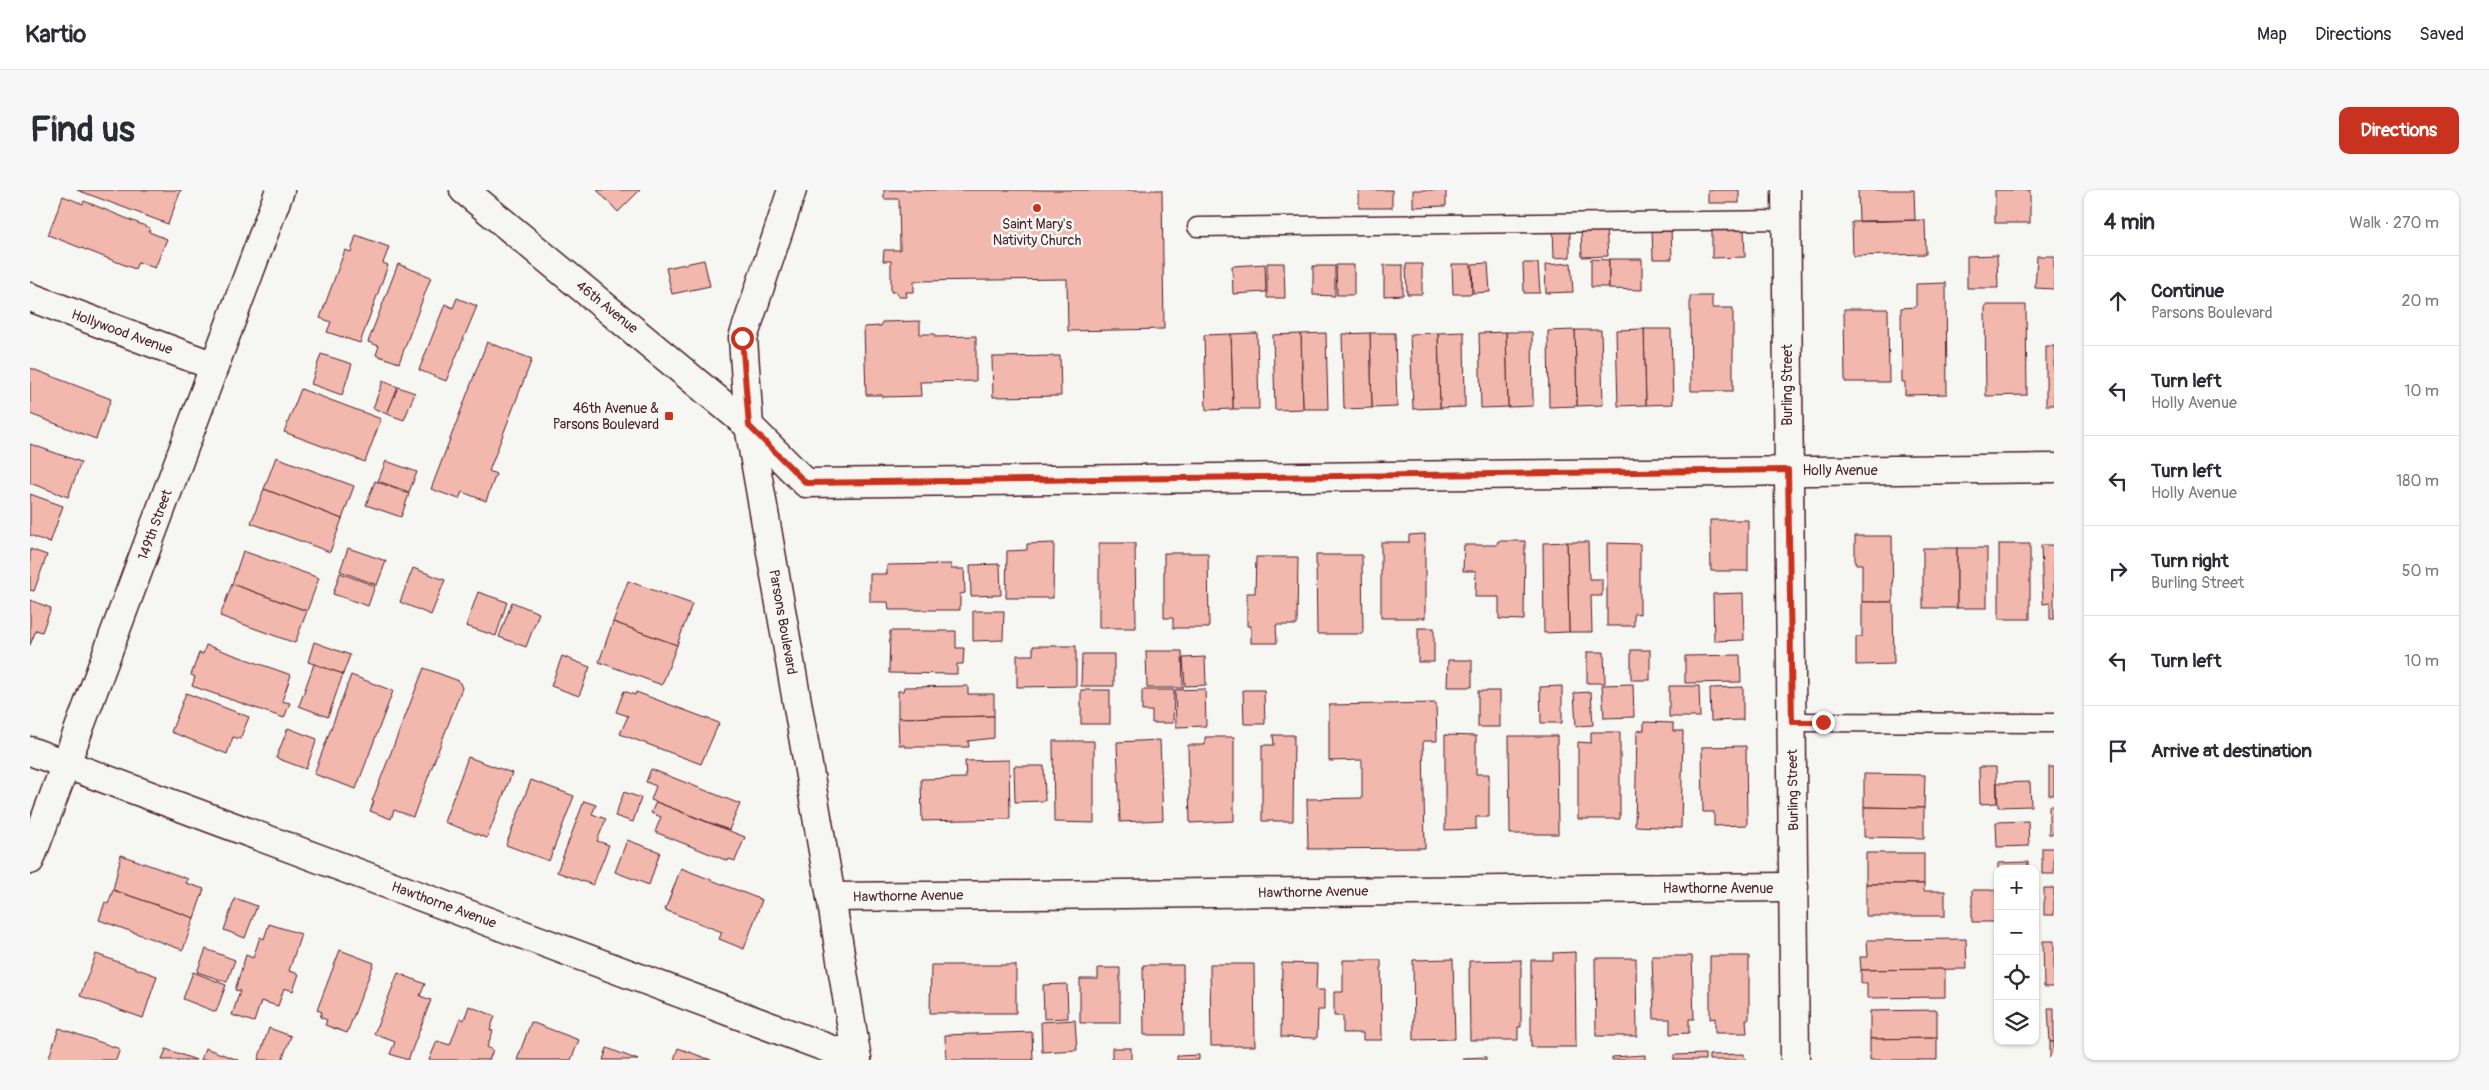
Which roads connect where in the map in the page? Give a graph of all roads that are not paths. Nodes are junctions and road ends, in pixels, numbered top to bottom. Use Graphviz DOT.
graph roads {
  1 [pos="280,190"];
  2 [pos="464,190"];
  3 [pos="792,190"];
  4 [pos="1786,190"];
  5 [pos="1786,220"];
  6 [pos="1197,227"];
  7 [pos="30,297"];
  8 [pos="214,366"];
  9 [pos="749,426"];
  10 [pos="2054,468"];
  11 [pos="1788,470"];
  12 [pos="1792,722"];
  13 [pos="2054,723"];
  14 [pos="30,751"];
  15 [pos="66,764"];
  16 [pos="30,860"];
  17 [pos="1794,888"];
  18 [pos="831,897"];
  19 [pos="857,1059"];
  20 [pos="1795,1060"];
  1 -- 8 [label="street, 149th Street"];
  2 -- 9 [label="street, 46th Avenue"];
  3 -- 9 [label="street, Parsons Boulevard"];
  4 -- 5 [label="street, Burling Street"];
  5 -- 6 [label="lane"];
  5 -- 11 [label="street, Burling Street"];
  7 -- 8 [label="street, Hollywood Avenue"];
  8 -- 15 [label="street, 149th Street"];
  9 -- 11 [label="street, Holly Avenue"];
  9 -- 18 [label="street, Parsons Boulevard"];
  10 -- 11 [label="street, Holly Avenue"];
  11 -- 12 [label="street, Burling Street"];
  12 -- 13 [label="lane"];
  12 -- 17 [label="street, Burling Street"];
  14 -- 15 [label="street, Hawthorne Avenue"];
  15 -- 16 [label="street, 149th Street"];
  15 -- 19 [label="street, Hawthorne Avenue"];
  17 -- 18 [label="street, Hawthorne Avenue"];
  17 -- 20 [label="street, Burling Street"];
  18 -- 19 [label="street, Parsons Boulevard"];
}
